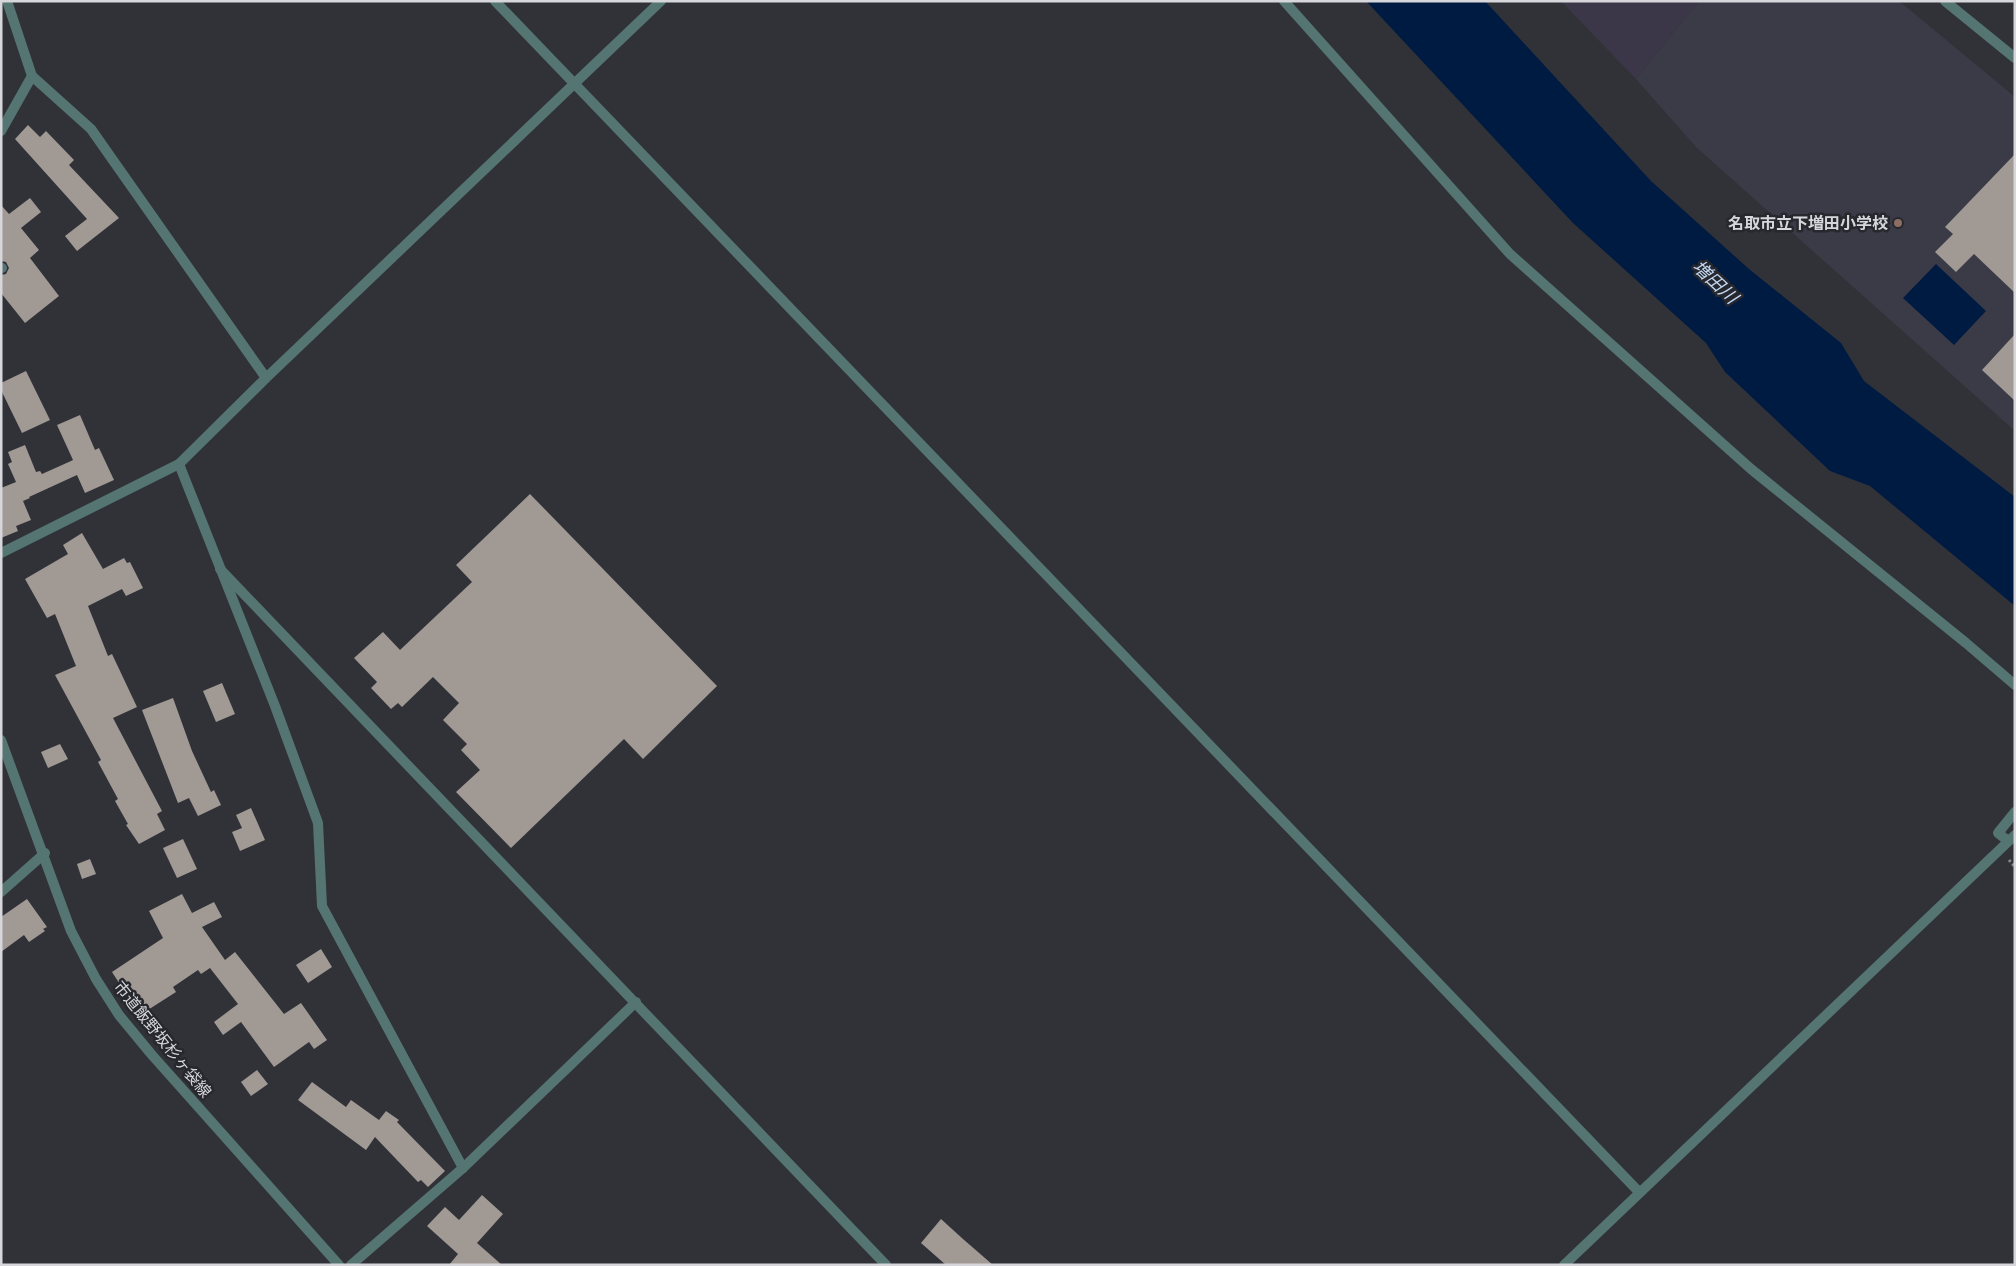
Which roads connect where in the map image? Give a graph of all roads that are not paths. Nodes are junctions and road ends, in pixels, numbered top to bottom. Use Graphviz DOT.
graph roads {
  1 [pos="7,1"];
  2 [pos="495,1"];
  3 [pos="661,1"];
  4 [pos="1284,1"];
  5 [pos="1945,1"];
  6 [pos="2015,58"];
  7 [pos="32,76"];
  8 [pos="574,84"];
  9 [pos="1,131"];
  10 [pos="266,378"];
  11 [pos="179,464"];
  12 [pos="1,552"];
  13 [pos="220,569"];
  14 [pos="2015,684"];
  15 [pos="1,740"];
  16 [pos="2015,812"];
  17 [pos="2011,838"];
  18 [pos="45,853"];
  19 [pos="1,892"];
  20 [pos="636,1002"];
  21 [pos="463,1168"];
  22 [pos="1639,1192"];
  23 [pos="339,1265"];
  24 [pos="351,1265"];
  25 [pos="886,1265"];
  26 [pos="1564,1265"];
  1 -- 7 [label="street"];
  2 -- 8 [label="street"];
  3 -- 8 [label="street"];
  4 -- 14 [label="street"];
  5 -- 6 [label="street"];
  7 -- 9 [label="street"];
  7 -- 10 [label="street"];
  8 -- 10 [label="street"];
  8 -- 22 [label="street"];
  10 -- 11 [label="street"];
  11 -- 12 [label="street"];
  11 -- 13 [label="street"];
  13 -- 20 [label="street"];
  13 -- 21 [label="street"];
  15 -- 18 [label="street, 市道飯野坂杉ヶ袋線"];
  16 -- 17 [label="street"];
  17 -- 22 [label="street"];
  18 -- 19 [label="street"];
  18 -- 23 [label="street, 市道飯野坂杉ヶ袋線"];
  20 -- 21 [label="street"];
  20 -- 25 [label="street"];
  21 -- 24 [label="street"];
  22 -- 26 [label="street"];
}
